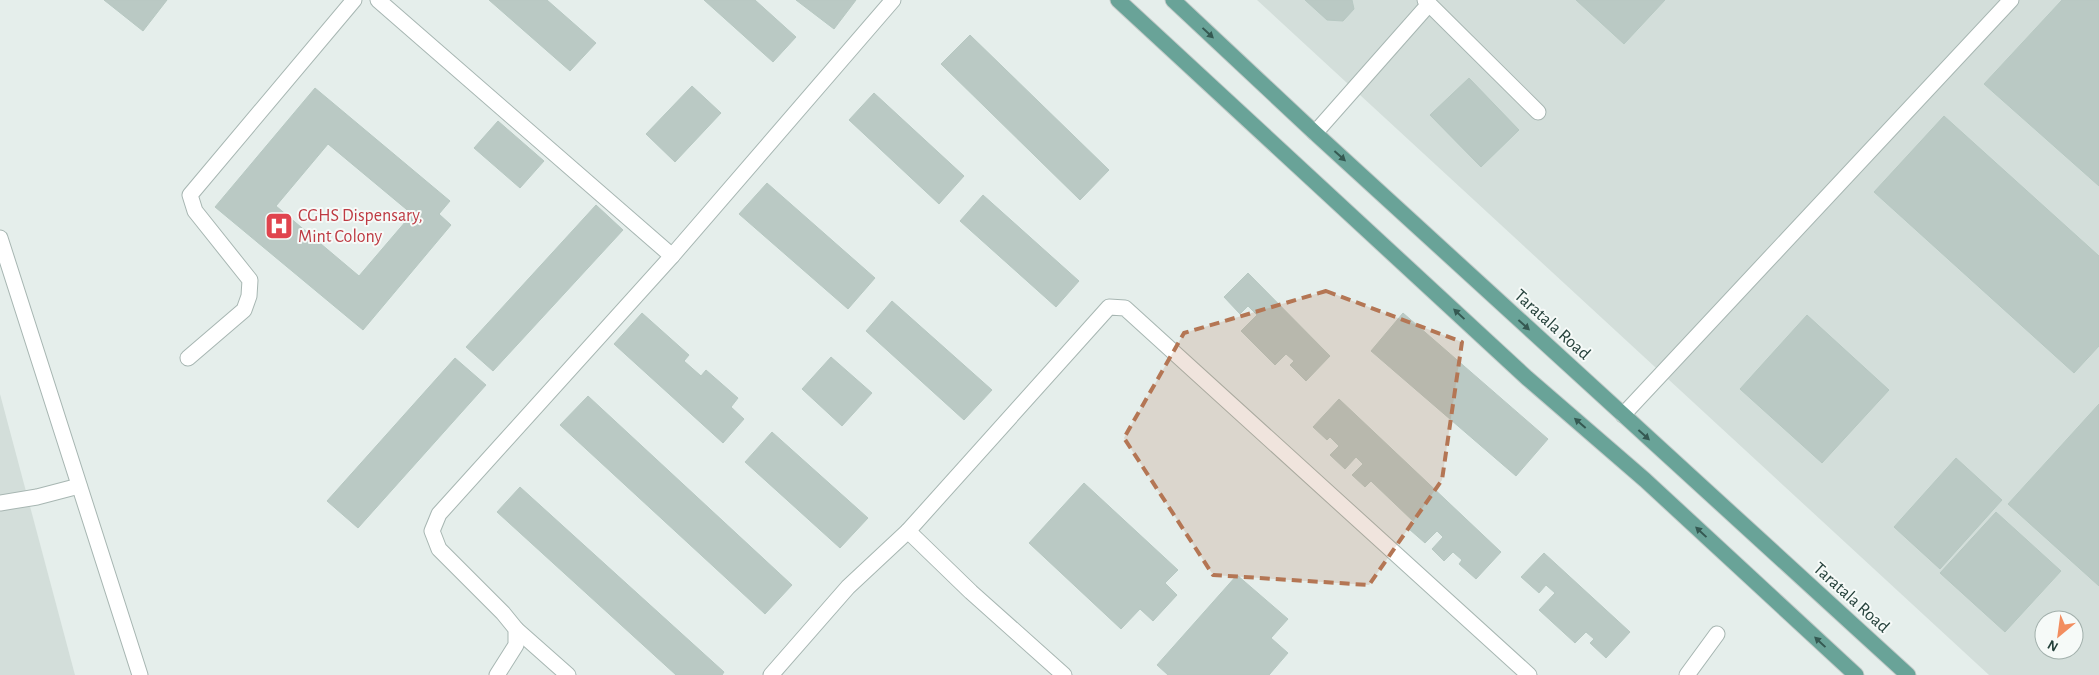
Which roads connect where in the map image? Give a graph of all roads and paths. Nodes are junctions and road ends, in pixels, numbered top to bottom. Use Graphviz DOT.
graph roads {
  1 [pos="354,0"];
  2 [pos="378,0"];
  3 [pos="893,0"];
  4 [pos="1118,0"];
  5 [pos="1173,0"];
  6 [pos="2011,0"];
  7 [pos="1427,2"];
  8 [pos="1538,112"];
  9 [pos="1315,133"];
  10 [pos="0,238"];
  11 [pos="672,256"];
  12 [pos="188,358"];
  13 [pos="1623,415"];
  14 [pos="79,486"];
  15 [pos="0,503"];
  16 [pos="908,531"];
  17 [pos="516,629"];
  18 [pos="1717,634"];
  19 [pos="140,675"];
  20 [pos="497,675"];
  21 [pos="568,675"];
  22 [pos="771,675"];
  23 [pos="1064,675"];
  24 [pos="1530,675"];
  25 [pos="1687,675"];
  26 [pos="1856,675"];
  27 [pos="1908,675"];
  1 -- 12 [label="street"];
  2 -- 11 [label="street"];
  3 -- 11 [label="street"];
  26 -- 4 [label="main road, one-way"];
  5 -- 9 [label="main road, Taratala Road, one-way"];
  6 -- 13 [label="street"];
  7 -- 8 [label="street"];
  7 -- 9 [label="street"];
  9 -- 13 [label="main road, Taratala Road, one-way"];
  10 -- 14 [label="street"];
  11 -- 17 [label="street"];
  13 -- 27 [label="main road, Taratala Road, one-way"];
  14 -- 15 [label="street"];
  14 -- 19 [label="street"];
  16 -- 22 [label="street"];
  16 -- 23 [label="street"];
  16 -- 24 [label="street"];
  17 -- 20 [label="street"];
  17 -- 21 [label="street"];
  18 -- 25 [label="street"];
}
